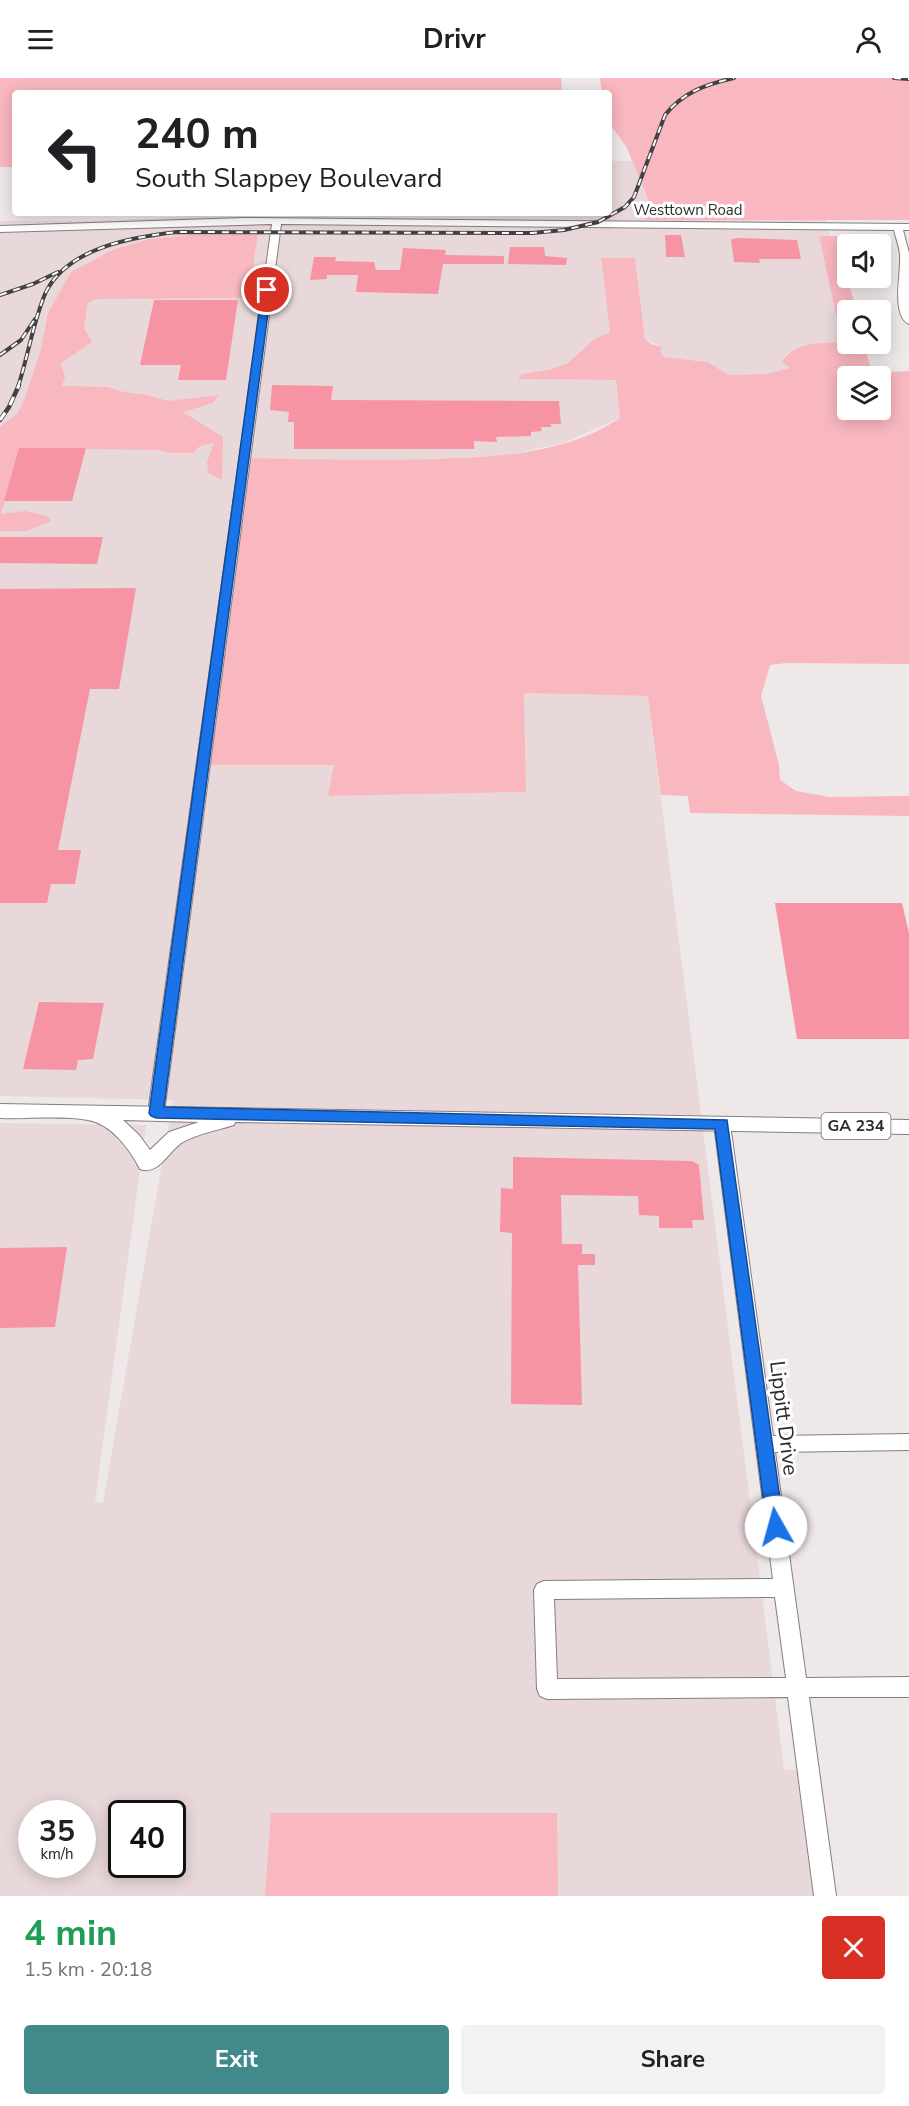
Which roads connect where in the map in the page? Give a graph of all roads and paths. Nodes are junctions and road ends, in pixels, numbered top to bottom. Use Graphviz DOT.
graph roads {
  1 [pos="277,221"];
  2 [pos="898,227"];
  3 [pos="909,227"];
  4 [pos="0,229"];
  5 [pos="909,321"];
  6 [pos="0,1111"];
  7 [pos="88,1112"];
  8 [pos="156,1113"];
  9 [pos="246,1114"];
  10 [pos="722,1124"];
  11 [pos="909,1127"];
  12 [pos="909,1443"];
  13 [pos="765,1444"];
  14 [pos="783,1588"];
  15 [pos="909,1687"];
  16 [pos="797,1689"];
  17 [pos="825,1896"];
  1 -- 2 [label="street, Westtown Road"];
  1 -- 4 [label="street, Westtown Road"];
  1 -- 8 [label="street"];
  2 -- 3 [label="street, Westtown Road"];
  2 -- 5 [label="street"];
  6 -- 7 [label="main road, GA 234"];
  7 -- 8 [label="main road, GA 234"];
  7 -- 9 [label="main road"];
  8 -- 9 [label="main road, GA 234"];
  9 -- 10 [label="main road, GA 234"];
  10 -- 11 [label="main road, GA 234"];
  10 -- 13 [label="street, Lippitt Drive"];
  12 -- 13 [label="street"];
  13 -- 14 [label="street, Lippitt Drive"];
  14 -- 16 [label="street, Lippitt Drive"];
  14 -- 16 [label="street"];
  15 -- 16 [label="street"];
  16 -- 17 [label="street, Lippitt Drive"];
}
